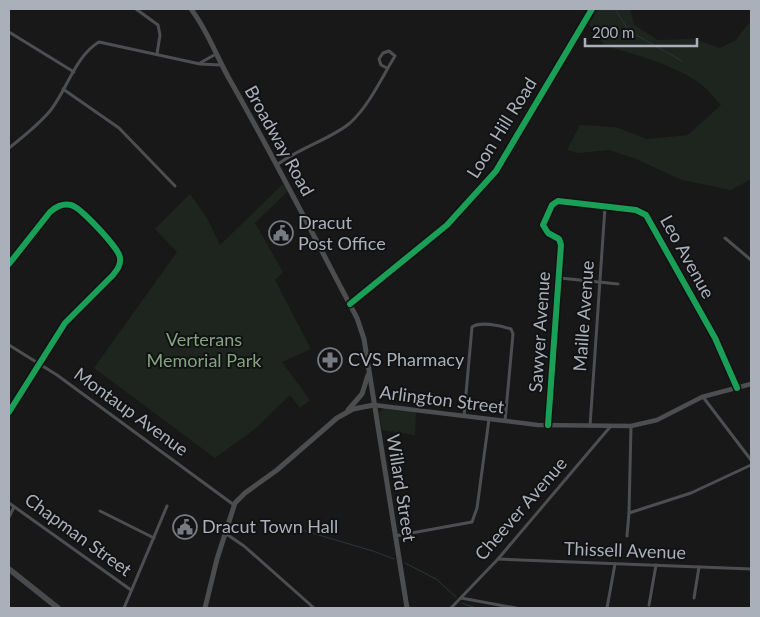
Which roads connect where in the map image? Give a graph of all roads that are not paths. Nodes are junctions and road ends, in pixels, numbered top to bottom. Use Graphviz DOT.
graph roads {
  1 [pos="136,9"];
  2 [pos="191,9"];
  3 [pos="592,9"];
  4 [pos="9,32"];
  5 [pos="157,54"];
  6 [pos="216,54"];
  7 [pos="200,64"];
  8 [pos="222,65"];
  9 [pos="388,68"];
  10 [pos="74,72"];
  11 [pos="63,89"];
  12 [pos="9,148"];
  13 [pos="278,165"];
  14 [pos="175,186"];
  15 [pos="605,207"];
  16 [pos="725,238"];
  17 [pos="560,240"];
  18 [pos="751,260"];
  19 [pos="9,264"];
  20 [pos="560,278"];
  21 [pos="600,282"];
  22 [pos="618,284"];
  23 [pos="350,304"];
  24 [pos="9,345"];
  25 [pos="39,364"];
  26 [pos="369,372"];
  27 [pos="751,384"];
  28 [pos="737,388"];
  29 [pos="702,397"];
  30 [pos="374,405"];
  31 [pos="9,412"];
  32 [pos="345,412"];
  33 [pos="464,416"];
  34 [pos="488,419"];
  35 [pos="505,421"];
  36 [pos="548,425"];
  37 [pos="590,426"];
  38 [pos="631,426"];
  39 [pos="610,427"];
  40 [pos="751,460"];
  41 [pos="751,465"];
  42 [pos="9,503"];
  43 [pos="167,506"];
  44 [pos="234,506"];
  45 [pos="14,507"];
  46 [pos="100,511"];
  47 [pos="629,512"];
  48 [pos="9,517"];
  49 [pos="225,532"];
  50 [pos="395,536"];
  51 [pos="627,536"];
  52 [pos="154,538"];
  53 [pos="498,560"];
  54 [pos="615,564"];
  55 [pos="656,566"];
  56 [pos="699,567"];
  57 [pos="9,569"];
  58 [pos="751,569"];
  59 [pos="131,590"];
  60 [pos="461,598"];
  61 [pos="694,598"];
  62 [pos="649,605"];
  63 [pos="311,607"];
  64 [pos="58,608"];
  65 [pos="124,608"];
  66 [pos="205,608"];
  67 [pos="406,608"];
  68 [pos="451,608"];
  69 [pos="516,608"];
  70 [pos="607,608"];
  1 -- 5 [label="street"];
  2 -- 6 [label="main road, Broadway Road"];
  3 -- 23 [label="street, Loon Hill Road"];
  4 -- 10 [label="street"];
  5 -- 7 [label="street"];
  5 -- 10 [label="street"];
  6 -- 7 [label="street"];
  6 -- 8 [label="main road, Broadway Road"];
  7 -- 8 [label="street"];
  8 -- 13 [label="main road, Broadway Road"];
  9 -- 9 [label="street"];
  9 -- 13 [label="street"];
  10 -- 11 [label="street"];
  11 -- 12 [label="street"];
  11 -- 14 [label="street"];
  13 -- 23 [label="main road, Broadway Road"];
  15 -- 17 [label="street, Leo Avenue"];
  15 -- 21 [label="street, Maille Avenue"];
  15 -- 28 [label="street, Leo Avenue"];
  16 -- 18 [label="street"];
  17 -- 20 [label="street, Sawyer Avenue"];
  19 -- 25 [label="street"];
  20 -- 21 [label="street"];
  20 -- 36 [label="street, Sawyer Avenue"];
  21 -- 22 [label="street"];
  21 -- 37 [label="street, Maille Avenue"];
  23 -- 26 [label="main road, Broadway Road"];
  24 -- 25 [label="street, Montaup Avenue"];
  25 -- 31 [label="street"];
  25 -- 44 [label="street, Montaup Avenue"];
  26 -- 30 [label="main road, Willard Street"];
  26 -- 32 [label="main road"];
  27 -- 28 [label="street, Arlington Street"];
  28 -- 29 [label="street, Arlington Street"];
  29 -- 38 [label="street, Arlington Street"];
  29 -- 40 [label="street"];
  30 -- 32 [label="main road, Arlington Street"];
  30 -- 33 [label="street, Arlington Street"];
  30 -- 50 [label="main road, Willard Street"];
  32 -- 44 [label="main road, Arlington Street"];
  33 -- 34 [label="street, Arlington Street"];
  33 -- 35 [label="street"];
  34 -- 35 [label="street, Arlington Street"];
  34 -- 50 [label="street"];
  35 -- 36 [label="street, Arlington Street"];
  36 -- 37 [label="street, Arlington Street"];
  37 -- 39 [label="street, Arlington Street"];
  38 -- 39 [label="street, Arlington Street"];
  38 -- 47 [label="street"];
  39 -- 53 [label="street, Cheever Avenue"];
  41 -- 47 [label="street"];
  42 -- 45 [label="street, Chapman Street"];
  43 -- 52 [label="street"];
  44 -- 49 [label="main road, Arlington Street"];
  45 -- 48 [label="street"];
  45 -- 59 [label="street, Chapman Street"];
  46 -- 52 [label="street"];
  47 -- 51 [label="street"];
  49 -- 63 [label="street"];
  49 -- 66 [label="main road, Arlington Street"];
  50 -- 67 [label="main road, Willard Street"];
  52 -- 59 [label="street"];
  53 -- 54 [label="street, Thissell Avenue"];
  53 -- 60 [label="street, Cheever Avenue"];
  54 -- 55 [label="street, Thissell Avenue"];
  54 -- 70 [label="street"];
  55 -- 56 [label="street, Thissell Avenue"];
  55 -- 62 [label="street"];
  56 -- 58 [label="street, Thissell Avenue"];
  56 -- 61 [label="street"];
  57 -- 64 [label="main road"];
  59 -- 65 [label="street"];
  60 -- 68 [label="street, Cheever Avenue"];
  60 -- 69 [label="street"];
}
